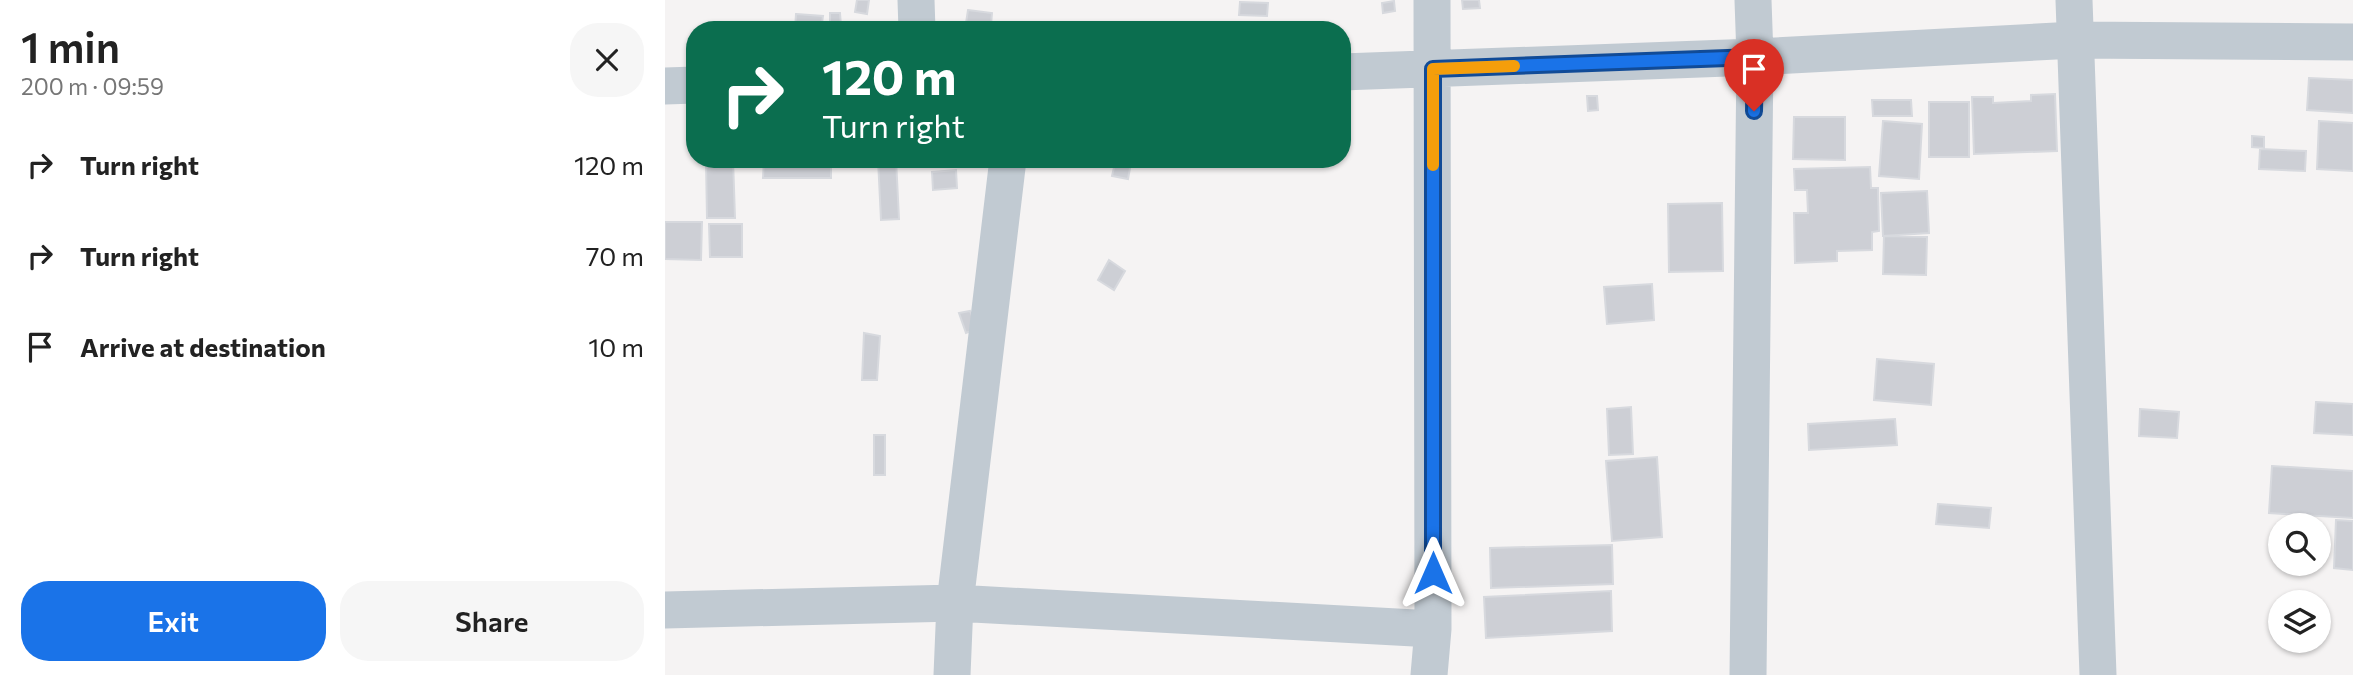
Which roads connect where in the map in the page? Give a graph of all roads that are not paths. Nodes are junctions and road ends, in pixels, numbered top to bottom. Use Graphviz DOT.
graph roads {
  1 [pos="916,0"];
  2 [pos="1432,0"];
  3 [pos="1753,0"];
  4 [pos="2074,0"];
  5 [pos="917,21"];
  6 [pos="2075,40"];
  7 [pos="2353,42"];
  8 [pos="1755,57"];
  9 [pos="1433,69"];
  10 [pos="1351,72"];
  11 [pos="686,85"];
  12 [pos="665,86"];
  13 [pos="1007,168"];
  14 [pos="955,603"];
  15 [pos="665,610"];
  16 [pos="1433,629"];
  17 [pos="1438,673"];
  18 [pos="952,675"];
  19 [pos="1748,675"];
  20 [pos="2098,675"];
  1 -- 5 [label="street"];
  2 -- 9 [label="street"];
  3 -- 8 [label="street"];
  4 -- 6 [label="street"];
  6 -- 7 [label="street"];
  6 -- 8 [label="street"];
  6 -- 20 [label="street"];
  8 -- 9 [label="street"];
  8 -- 19 [label="street"];
  9 -- 10 [label="street"];
  9 -- 16 [label="street"];
  11 -- 12 [label="street"];
  13 -- 14 [label="street"];
  14 -- 15 [label="street"];
  14 -- 16 [label="street"];
  14 -- 18 [label="street"];
  16 -- 17 [label="street"];
}
